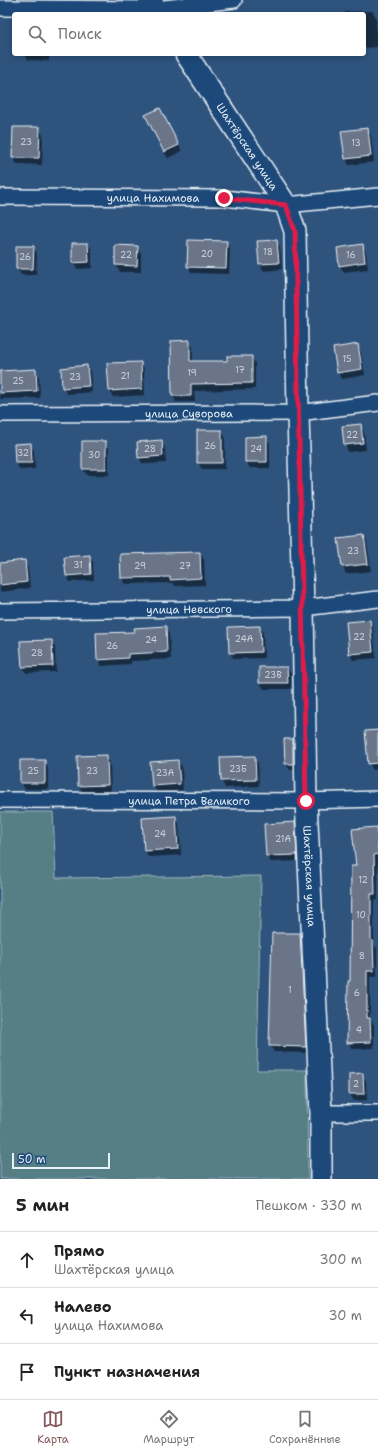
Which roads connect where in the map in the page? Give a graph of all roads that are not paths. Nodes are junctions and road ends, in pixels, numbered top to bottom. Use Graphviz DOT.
graph roads {
  1 [pos="234,0"];
  2 [pos="0,8"];
  3 [pos="155,8"];
  4 [pos="187,56"];
  5 [pos="378,196"];
  6 [pos="0,197"];
  7 [pos="286,205"];
  8 [pos="378,403"];
  9 [pos="298,413"];
  10 [pos="0,414"];
  11 [pos="378,599"];
  12 [pos="303,608"];
  13 [pos="0,611"];
  14 [pos="378,799"];
  15 [pos="0,800"];
  16 [pos="306,801"];
  17 [pos="321,1113"];
  18 [pos="378,1113"];
  19 [pos="321,1179"];
  1 -- 3 [label="street"];
  2 -- 3 [label="street"];
  4 -- 7 [label="street, Шахтёрская улица"];
  5 -- 7 [label="street, улица Нахимова"];
  6 -- 7 [label="street, улица Нахимова"];
  7 -- 9 [label="street, Шахтёрская улица"];
  8 -- 9 [label="street, улица Суворова"];
  9 -- 10 [label="street, улица Суворова"];
  9 -- 12 [label="street, Шахтёрская улица"];
  11 -- 12 [label="street, улица Невского"];
  12 -- 13 [label="street, улица Невского"];
  12 -- 16 [label="street, Шахтёрская улица"];
  14 -- 16 [label="street, улица Петра Великого"];
  15 -- 16 [label="street, улица Петра Великого"];
  16 -- 17 [label="street, Шахтёрская улица"];
  17 -- 18 [label="street"];
  17 -- 19 [label="street, Шахтёрская улица"];
}
